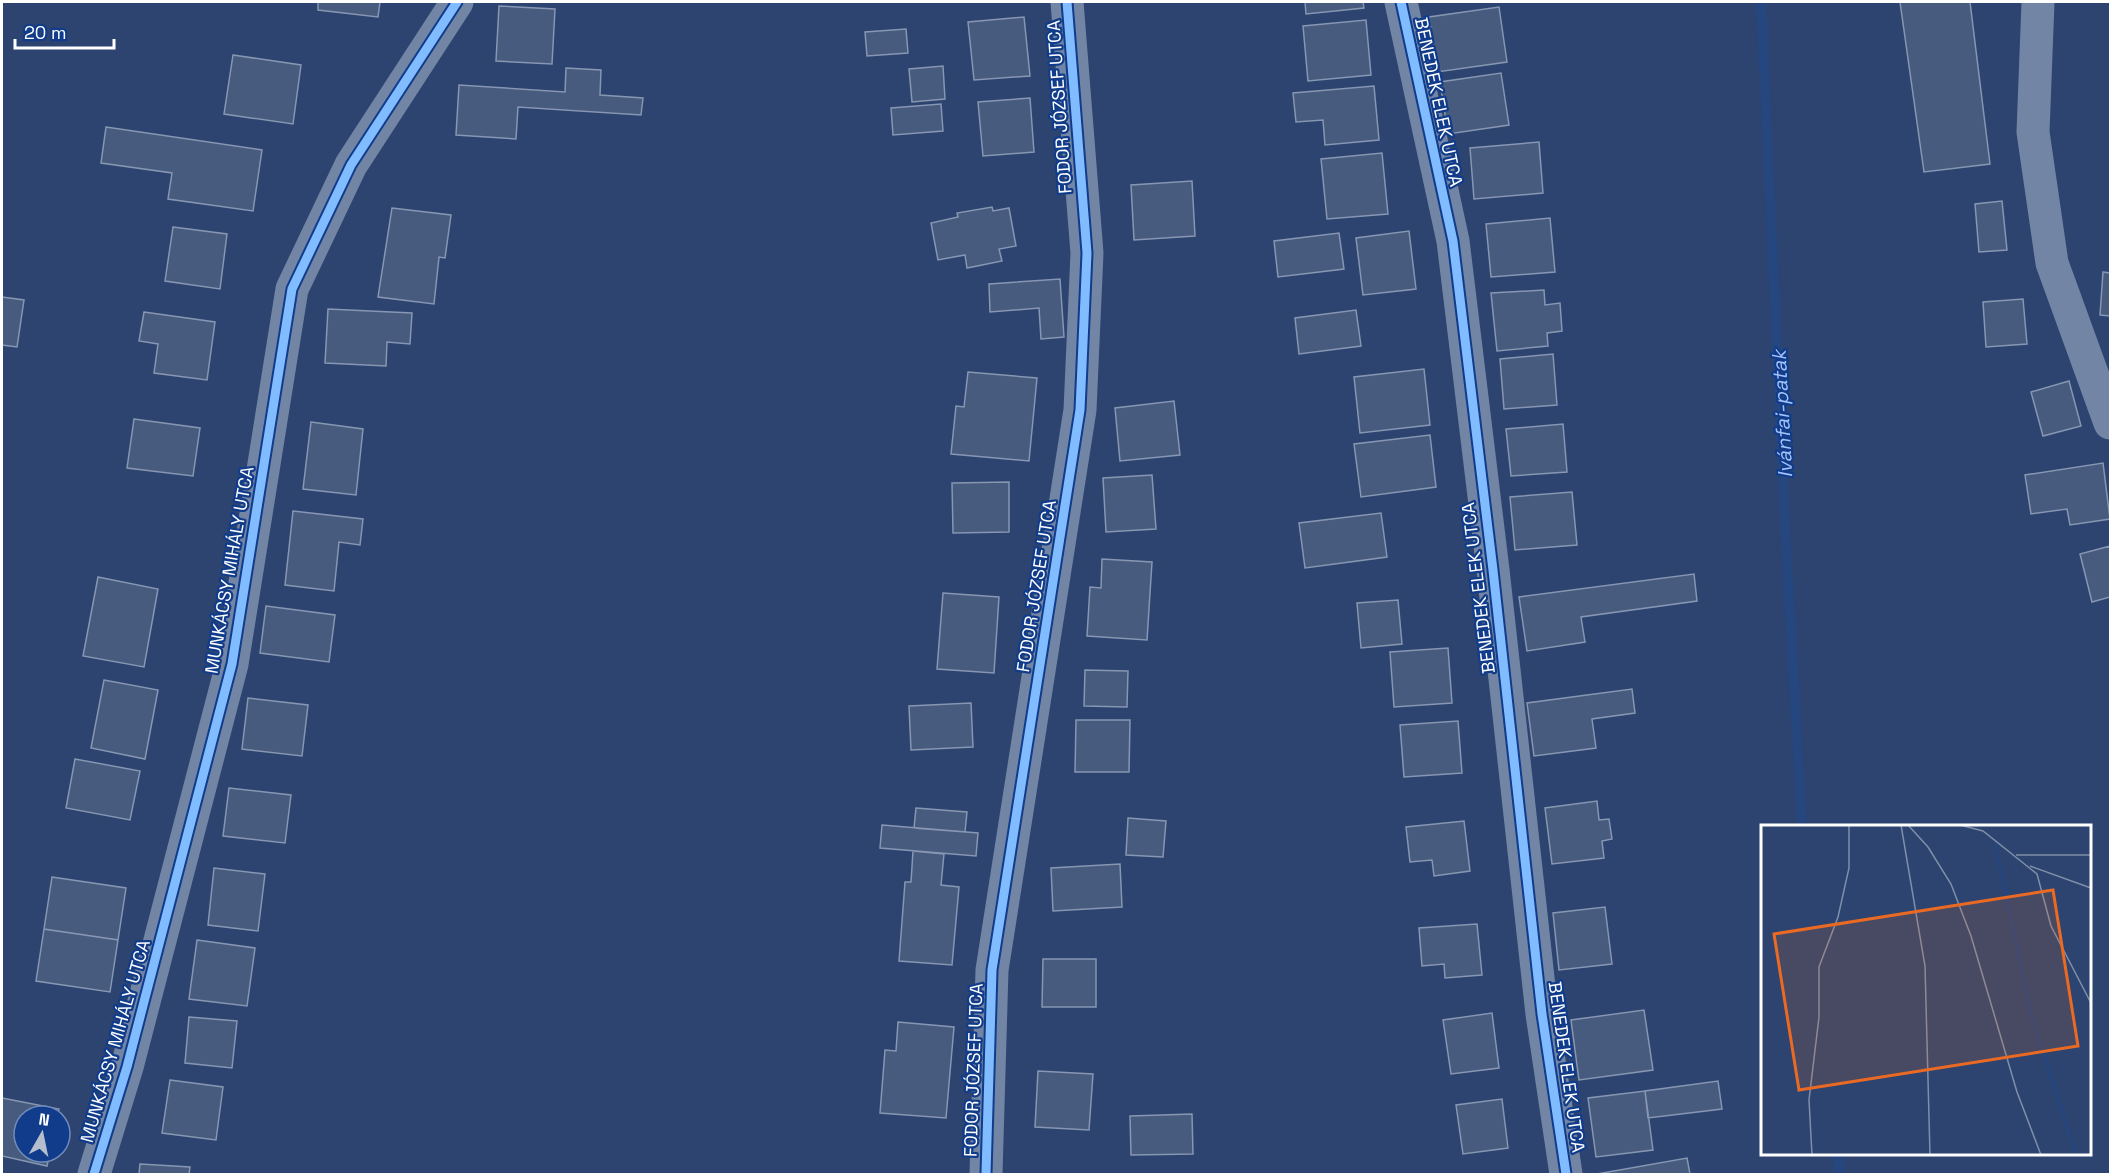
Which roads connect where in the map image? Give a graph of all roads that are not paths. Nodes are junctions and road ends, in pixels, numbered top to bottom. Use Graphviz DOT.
graph roads {
  1 [pos="458,2"];
  2 [pos="1067,2"];
  3 [pos="1401,2"];
  4 [pos="2038,2"];
  5 [pos="2110,423"];
  6 [pos="94,1174"];
  7 [pos="986,1174"];
  8 [pos="1566,1174"];
  1 -- 6 [label="street, MUNKÁCSY MIHÁLY UTCA"];
  2 -- 7 [label="street, FODOR JÓZSEF UTCA"];
  3 -- 8 [label="street, BENEDEK ELEK UTCA"];
  4 -- 5 [label="street"];
}
